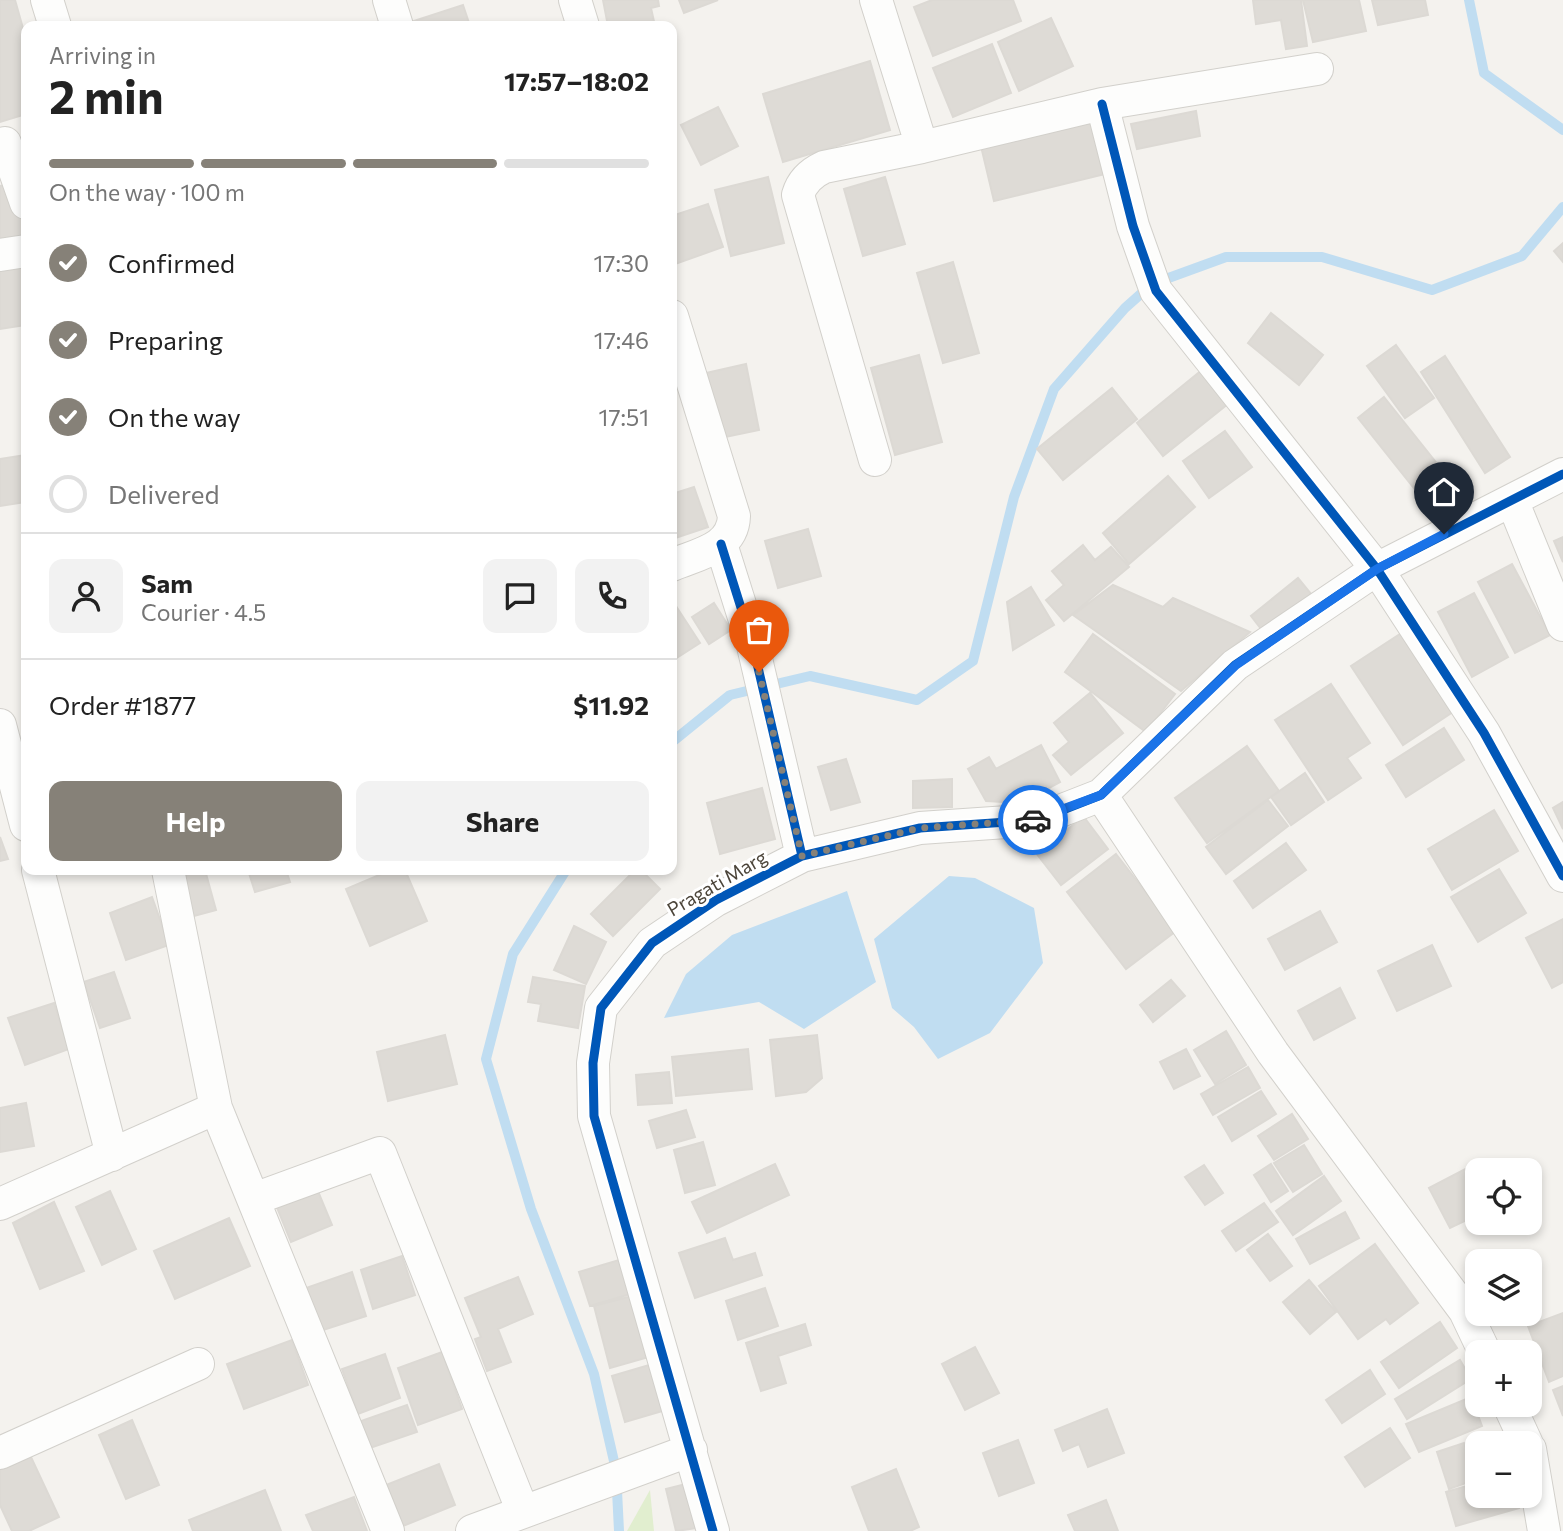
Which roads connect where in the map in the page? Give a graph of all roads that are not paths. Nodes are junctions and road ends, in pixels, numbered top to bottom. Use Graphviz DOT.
graph roads {
  1 [pos="47,0"];
  2 [pos="389,0"];
  3 [pos="575,0"];
  4 [pos="876,0"];
  5 [pos="53,21"];
  6 [pos="395,21"];
  7 [pos="581,21"];
  8 [pos="1317,69"];
  9 [pos="1102,104"];
  10 [pos="10,141"];
  11 [pos="922,147"];
  12 [pos="21,184"];
  13 [pos="21,252"];
  14 [pos="0,255"];
  15 [pos="677,332"];
  16 [pos="875,460"];
  17 [pos="1563,474"];
  18 [pos="1512,500"];
  19 [pos="721,544"];
  20 [pos="677,563"];
  21 [pos="1377,569"];
  22 [pos="1563,625"];
  23 [pos="0,724"];
  24 [pos="6,774"];
  25 [pos="1101,795"];
  26 [pos="21,812"];
  27 [pos="802,856"];
  28 [pos="39,875"];
  29 [pos="169,875"];
  30 [pos="1563,876"];
  31 [pos="216,1108"];
  32 [pos="112,1155"];
  33 [pos="254,1199"];
  34 [pos="0,1204"];
  35 [pos="1479,1340"];
  36 [pos="198,1364"];
  37 [pos="691,1450"];
  38 [pos="0,1453"];
  39 [pos="1540,1508"];
  40 [pos="523,1512"];
  41 [pos="388,1531"];
  42 [pos="472,1531"];
  43 [pos="713,1531"];
  44 [pos="1544,1531"];
  1 -- 5 [label="street"];
  2 -- 6 [label="street"];
  3 -- 7 [label="street"];
  4 -- 11 [label="street"];
  8 -- 9 [label="street"];
  9 -- 11 [label="street"];
  9 -- 21 [label="street"];
  10 -- 12 [label="street"];
  11 -- 16 [label="street"];
  13 -- 14 [label="street"];
  15 -- 19 [label="street"];
  17 -- 18 [label="street, Pragati Marg"];
  18 -- 21 [label="street, Pragati Marg"];
  18 -- 22 [label="street"];
  19 -- 20 [label="street"];
  19 -- 27 [label="street"];
  21 -- 25 [label="street, Pragati Marg"];
  21 -- 30 [label="street"];
  23 -- 24 [label="street"];
  24 -- 26 [label="street"];
  25 -- 27 [label="street, Pragati Marg"];
  25 -- 35 [label="street"];
  27 -- 37 [label="street, Pragati Marg"];
  28 -- 32 [label="street"];
  29 -- 31 [label="street"];
  31 -- 32 [label="street"];
  31 -- 33 [label="street"];
  32 -- 34 [label="street"];
  33 -- 40 [label="street"];
  33 -- 41 [label="street"];
  36 -- 38 [label="street"];
  37 -- 40 [label="street"];
  37 -- 43 [label="street, Pragati Marg"];
  39 -- 44 [label="street"];
  40 -- 42 [label="street"];
}
